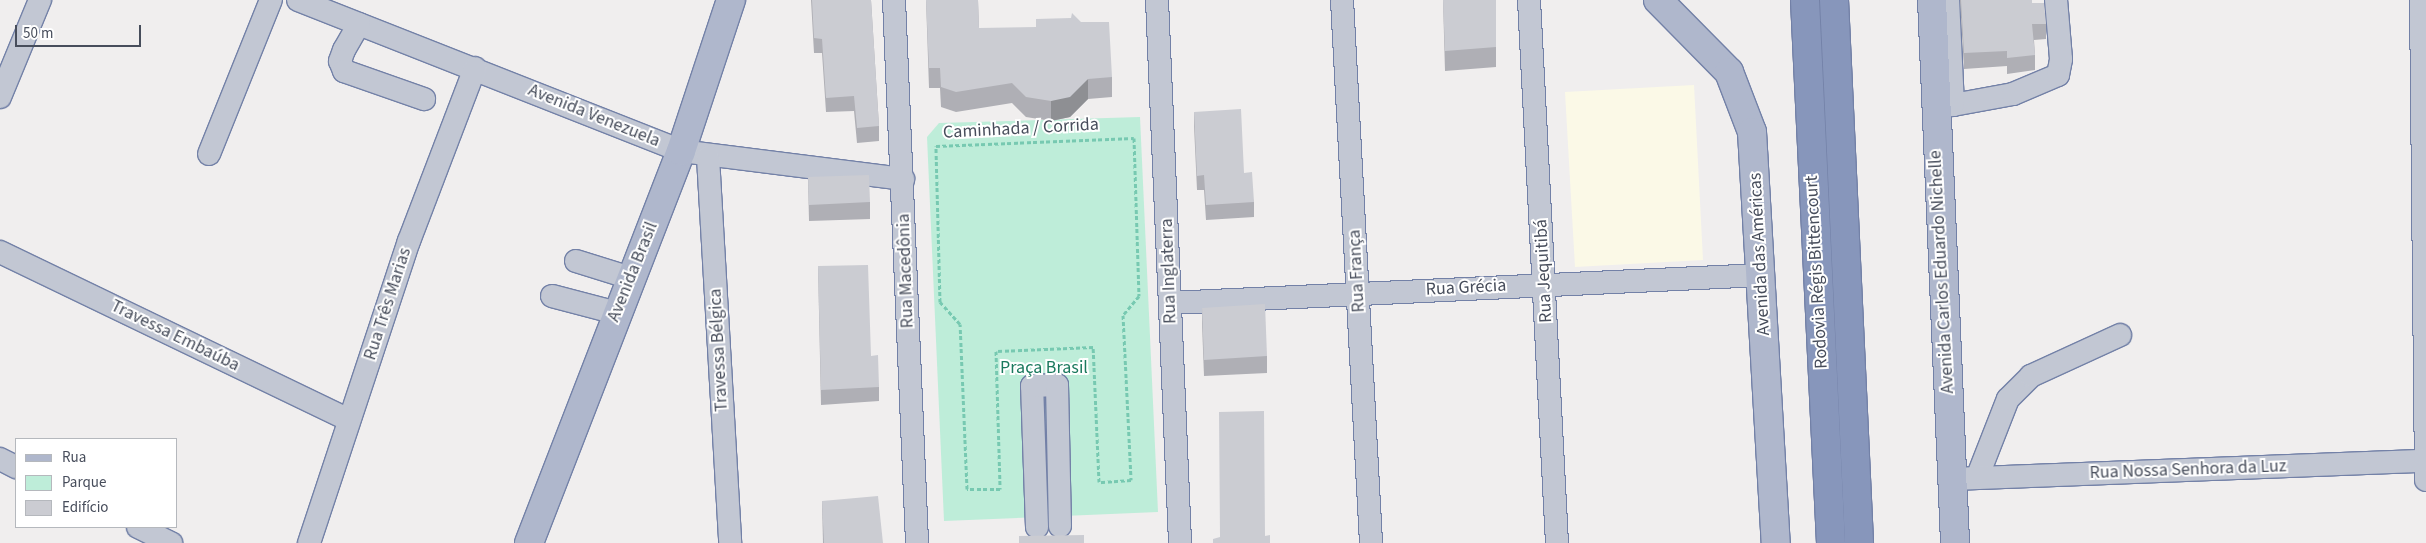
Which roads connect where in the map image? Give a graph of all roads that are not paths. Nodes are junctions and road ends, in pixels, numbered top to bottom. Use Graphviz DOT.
graph roads {
  1 [pos="40,0"];
  2 [pos="271,0"];
  3 [pos="298,0"];
  4 [pos="731,0"];
  5 [pos="894,0"];
  6 [pos="1157,0"];
  7 [pos="1342,0"];
  8 [pos="1529,0"];
  9 [pos="1658,0"];
  10 [pos="1806,0"];
  11 [pos="1834,0"];
  12 [pos="1932,0"];
  13 [pos="1948,0"];
  14 [pos="2056,0"];
  15 [pos="2421,0"];
  16 [pos="359,24"];
  17 [pos="475,68"];
  18 [pos="0,98"];
  19 [pos="424,98"];
  20 [pos="1944,106"];
  21 [pos="681,150"];
  22 [pos="208,154"];
  23 [pos="708,157"];
  24 [pos="903,179"];
  25 [pos="0,252"];
  26 [pos="576,261"];
  27 [pos="1762,275"];
  28 [pos="631,278"];
  29 [pos="1545,285"];
  30 [pos="1359,295"];
  31 [pos="552,296"];
  32 [pos="1170,303"];
  33 [pos="617,313"];
  34 [pos="2120,336"];
  35 [pos="349,420"];
  36 [pos="0,459"];
  37 [pos="2425,460"];
  38 [pos="15,466"];
  39 [pos="1964,478"];
  40 [pos="2426,480"];
  41 [pos="1060,526"];
  42 [pos="1037,527"];
  43 [pos="140,528"];
  44 [pos="171,543"];
  45 [pos="309,543"];
  46 [pos="529,543"];
  47 [pos="730,543"];
  48 [pos="917,543"];
  49 [pos="1180,543"];
  50 [pos="1371,543"];
  51 [pos="1557,543"];
  52 [pos="1776,543"];
  53 [pos="1831,543"];
  54 [pos="1859,543"];
  55 [pos="1955,543"];
  1 -- 18 [label="street"];
  2 -- 22 [label="street"];
  3 -- 16 [label="street, Avenida Venezuela"];
  4 -- 21 [label="main road, Avenida Brasil"];
  5 -- 24 [label="street, Rua Macedônia"];
  6 -- 32 [label="street, Rua Inglaterra"];
  7 -- 30 [label="street, Rua França"];
  8 -- 29 [label="street, Rua Jequitibá"];
  9 -- 27 [label="main road, Avenida das Américas"];
  10 -- 53 [label="highway, Rodovia Régis Bittencourt"];
  11 -- 54 [label="highway, Rodovia Régis Bittencourt"];
  12 -- 20 [label="main road, Avenida Carlos Eduardo Nichelle"];
  13 -- 20 [label="street"];
  14 -- 20 [label="street"];
  15 -- 37 [label="street"];
  16 -- 17 [label="street, Avenida Venezuela"];
  16 -- 19 [label="street"];
  17 -- 21 [label="street, Avenida Venezuela"];
  17 -- 35 [label="street, Rua Três Marias"];
  20 -- 39 [label="main road, Avenida Carlos Eduardo Nichelle"];
  21 -- 23 [label="street, Avenida Venezuela"];
  21 -- 28 [label="main road, Avenida Brasil"];
  23 -- 24 [label="street, Avenida Venezuela"];
  23 -- 47 [label="street, Travessa Bélgica"];
  24 -- 48 [label="street, Rua Macedônia"];
  25 -- 35 [label="street, Travessa Embaúba"];
  26 -- 28 [label="street"];
  27 -- 29 [label="street, Rua Grécia"];
  27 -- 52 [label="main road, Avenida das Américas"];
  28 -- 33 [label="main road, Avenida Brasil"];
  29 -- 30 [label="street, Rua Grécia"];
  29 -- 51 [label="street, Rua Jequitibá"];
  30 -- 32 [label="street, Rua Grécia"];
  30 -- 50 [label="street, Rua França"];
  31 -- 33 [label="street"];
  32 -- 49 [label="street, Rua Inglaterra"];
  33 -- 46 [label="main road, Avenida Brasil"];
  34 -- 39 [label="street"];
  35 -- 45 [label="street, Rua Três Marias"];
  36 -- 38 [label="street"];
  37 -- 39 [label="street, Rua Nossa Senhora da Luz"];
  37 -- 40 [label="street"];
  39 -- 55 [label="main road, Avenida Carlos Eduardo Nichelle"];
  41 -- 42 [label="street"];
  43 -- 44 [label="street"];
}
